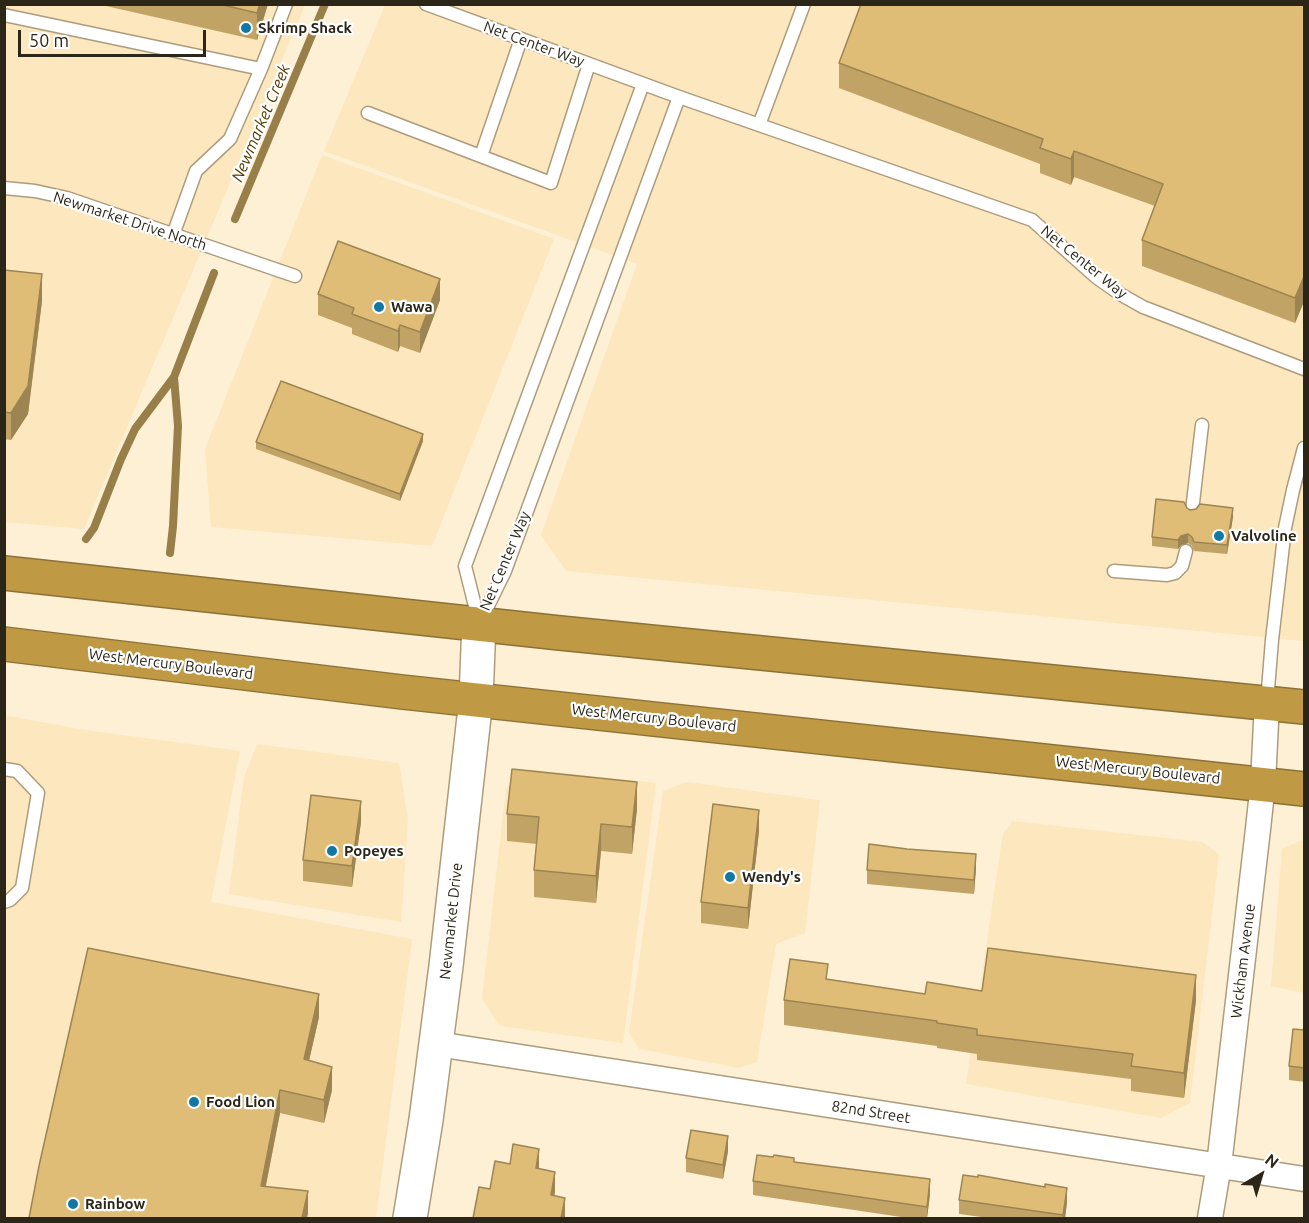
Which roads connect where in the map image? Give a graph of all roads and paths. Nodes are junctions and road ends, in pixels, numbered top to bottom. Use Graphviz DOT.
graph roads {
  1 [pos="286,4"];
  2 [pos="426,4"];
  3 [pos="804,4"];
  4 [pos="4,15"];
  5 [pos="521,39"];
  6 [pos="589,64"];
  7 [pos="261,69"];
  8 [pos="643,84"];
  9 [pos="679,98"];
  10 [pos="368,113"];
  11 [pos="759,125"];
  12 [pos="481,156"];
  13 [pos="4,188"];
  14 [pos="173,235"];
  15 [pos="295,276"];
  16 [pos="1305,369"];
  17 [pos="1202,425"];
  18 [pos="1305,448"];
  19 [pos="1192,511"];
  20 [pos="1186,551"];
  21 [pos="1114,571"];
  22 [pos="4,573"];
  23 [pos="479,623"];
  24 [pos="4,644"];
  25 [pos="476,699"];
  26 [pos="1268,702"];
  27 [pos="1305,707"];
  28 [pos="4,769"];
  29 [pos="1263,783"];
  30 [pos="1305,789"];
  31 [pos="4,902"];
  32 [pos="437,1044"];
  33 [pos="1219,1165"];
  34 [pos="1305,1179"];
  35 [pos="410,1218"];
  36 [pos="1210,1218"];
  1 -- 7 [label="lane"];
  2 -- 5 [label="lane, Net Center Way"];
  3 -- 11 [label="lane"];
  4 -- 7 [label="lane"];
  5 -- 6 [label="lane, Net Center Way"];
  5 -- 12 [label="lane"];
  6 -- 8 [label="lane, Net Center Way"];
  6 -- 12 [label="lane"];
  7 -- 14 [label="lane"];
  8 -- 9 [label="lane, Net Center Way"];
  8 -- 23 [label="lane, Net Center Way"];
  9 -- 11 [label="lane, Net Center Way"];
  9 -- 23 [label="lane, Net Center Way"];
  10 -- 12 [label="lane"];
  11 -- 16 [label="lane, Net Center Way"];
  13 -- 14 [label="lane, Newmarket Drive North"];
  14 -- 15 [label="lane, Newmarket Drive North"];
  17 -- 19 [label="lane"];
  18 -- 26 [label="lane"];
  20 -- 21 [label="lane"];
  22 -- 23 [label="highway"];
  23 -- 25 [label="street, Newmarket Drive"];
  23 -- 26 [label="highway"];
  24 -- 25 [label="highway, West Mercury Boulevard"];
  25 -- 29 [label="highway, West Mercury Boulevard"];
  25 -- 32 [label="street, Newmarket Drive"];
  26 -- 27 [label="highway"];
  26 -- 29 [label="street, Wickham Avenue"];
  28 -- 31 [label="lane"];
  29 -- 30 [label="highway, West Mercury Boulevard"];
  29 -- 33 [label="street, Wickham Avenue"];
  32 -- 33 [label="street, 82nd Street"];
  32 -- 35 [label="street, Newmarket Drive"];
  33 -- 34 [label="street, 82nd Street"];
  33 -- 36 [label="street, Wickham Avenue"];
}
